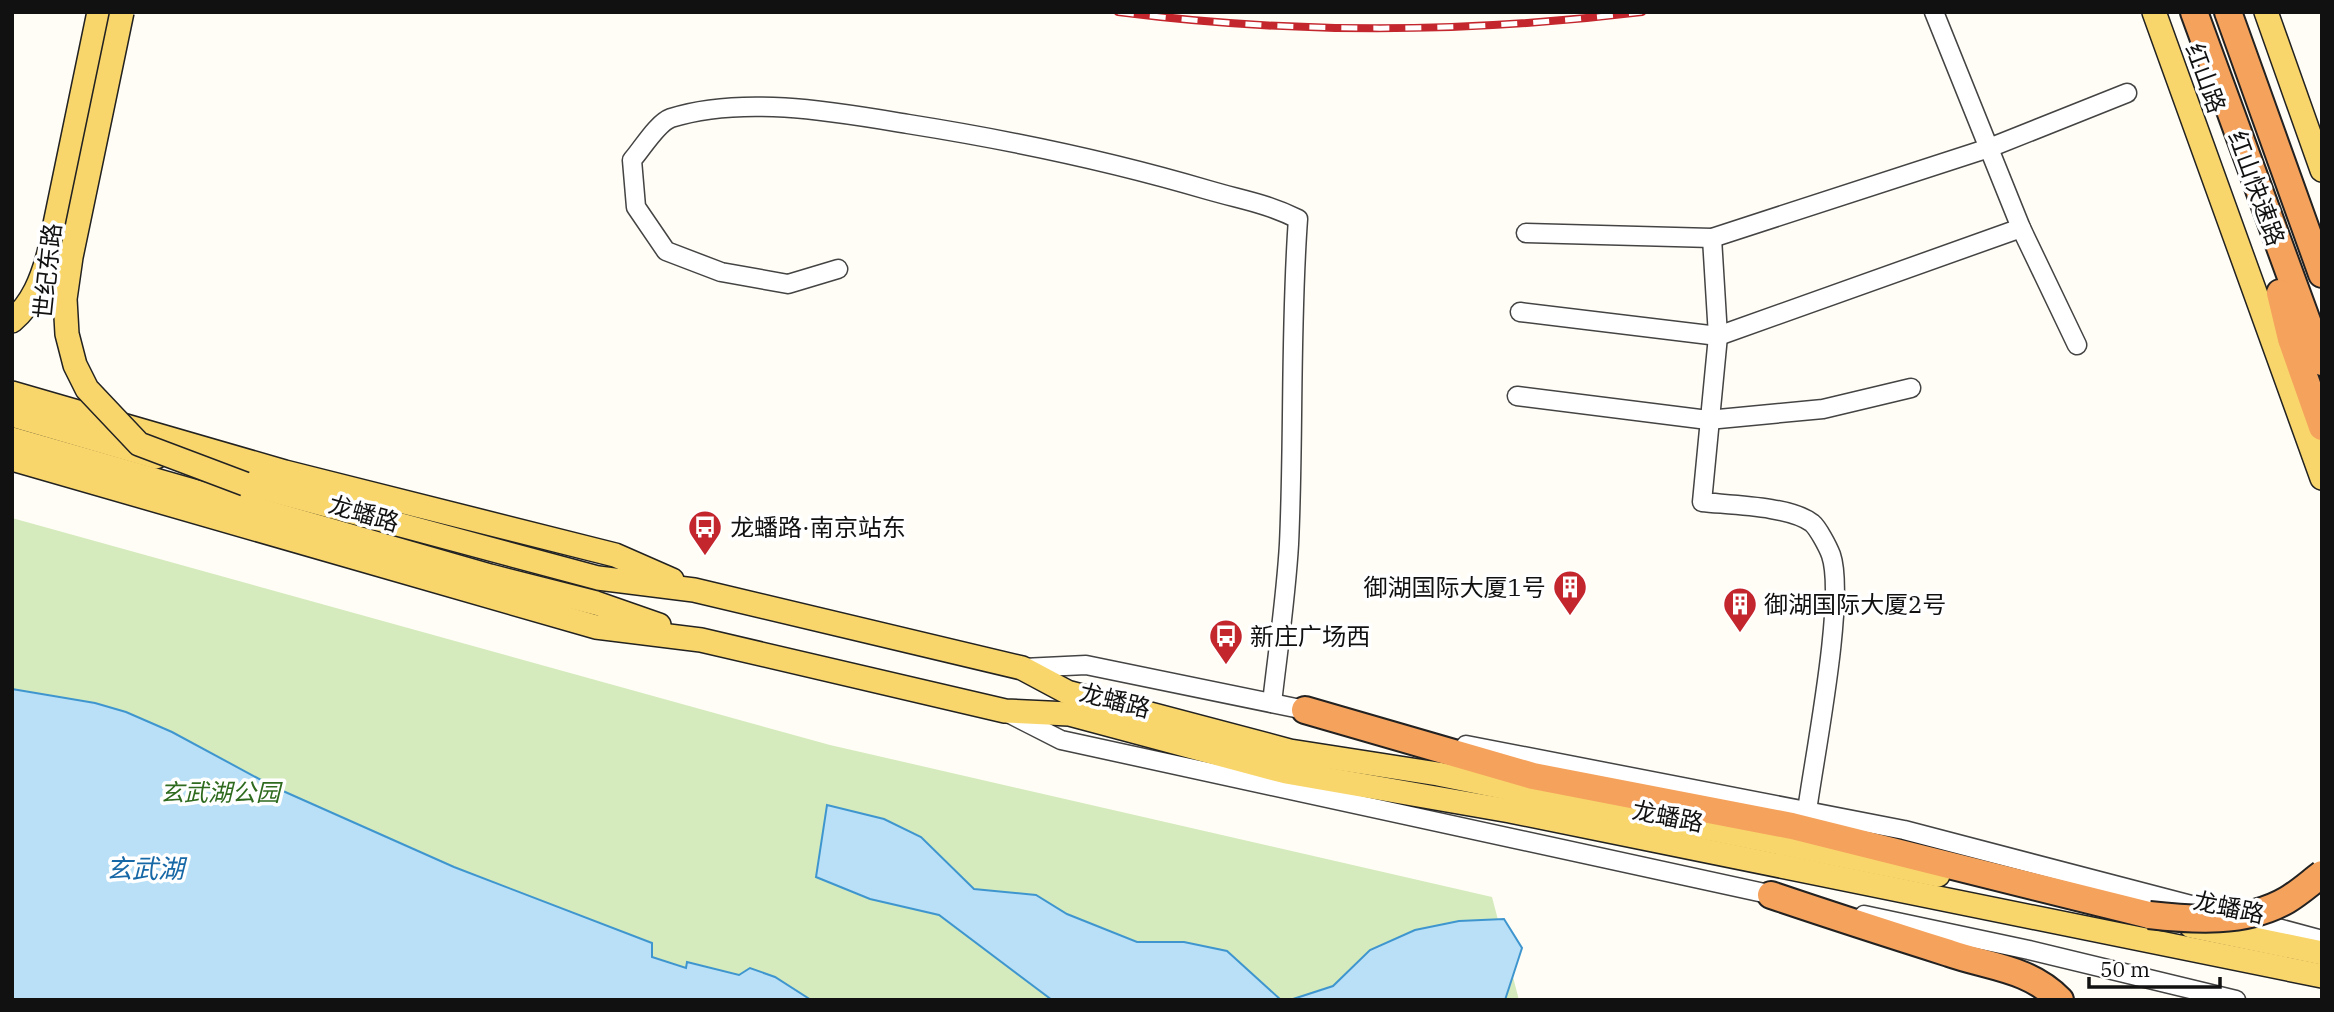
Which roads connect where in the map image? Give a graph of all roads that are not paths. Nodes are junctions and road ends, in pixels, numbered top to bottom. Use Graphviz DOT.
graph roads {
  1 [pos="99,12"];
  2 [pos="122,12"];
  3 [pos="1934,12"];
  4 [pos="2154,12"];
  5 [pos="2194,12"];
  6 [pos="2228,12"];
  7 [pos="2266,12"];
  8 [pos="2127,93"];
  9 [pos="1989,148"];
  10 [pos="2322,170"];
  11 [pos="2288,176"];
  12 [pos="2254,183"];
  13 [pos="2021,228"];
  14 [pos="1526,233"];
  15 [pos="1712,239"];
  16 [pos="2322,254"];
  17 [pos="838,269"];
  18 [pos="2322,274"];
  19 [pos="1520,312"];
  20 [pos="12,321"];
  21 [pos="1718,336"];
  22 [pos="2077,345"];
  23 [pos="2322,362"];
  24 [pos="1911,388"];
  25 [pos="12,393"];
  26 [pos="1517,396"];
  27 [pos="12,415"];
  28 [pos="1708,420"];
  29 [pos="2322,427"];
  30 [pos="12,439"];
  31 [pos="12,459"];
  32 [pos="2322,478"];
  33 [pos="245,484"];
  34 [pos="694,590"];
  35 [pos="701,640"];
  36 [pos="1022,668"];
  37 [pos="1068,703"];
  38 [pos="1272,703"];
  39 [pos="1305,710"];
  40 [pos="1005,711"];
  41 [pos="1807,811"];
  42 [pos="2322,874"];
  43 [pos="1771,895"];
  44 [pos="2316,937"];
  45 [pos="2322,953"];
  46 [pos="2322,976"];
  47 [pos="2060,1000"];
  48 [pos="2236,1000"];
  1 -- 20 [label="main road, 世纪东路"];
  2 -- 33 [label="main road, 世纪东路, bridge"];
  3 -- 9 [label="street"];
  4 -- 32 [label="main road, 红山路"];
  5 -- 12 [label="highway, 红山快速路"];
  6 -- 11 [label="highway, 红山快速路"];
  7 -- 10 [label="main road"];
  8 -- 9 [label="street"];
  9 -- 13 [label="street"];
  9 -- 15 [label="street"];
  11 -- 16 [label="highway"];
  11 -- 18 [label="highway, 红山快速路"];
  12 -- 23 [label="highway, 红山快速路"];
  12 -- 29 [label="highway"];
  13 -- 21 [label="street"];
  13 -- 22 [label="street"];
  14 -- 15 [label="street"];
  15 -- 21 [label="street"];
  17 -- 38 [label="street"];
  19 -- 21 [label="street"];
  21 -- 28 [label="street"];
  24 -- 28 [label="street"];
  25 -- 34 [label="main road, 龙蟠路"];
  26 -- 28 [label="street"];
  27 -- 33 [label="main road, 龙蟠路, bridge"];
  28 -- 41 [label="street"];
  30 -- 35 [label="main road, 龙蟠路"];
  31 -- 35 [label="main road, 龙蟠路"];
  33 -- 34 [label="main road, 龙蟠路"];
  34 -- 36 [label="main road, 龙蟠路"];
  35 -- 40 [label="main road, 龙蟠路"];
  36 -- 37 [label="main road, 龙蟠路"];
  36 -- 38 [label="street, 龙蟠路"];
  37 -- 40 [label="main road, 龙蟠路"];
  37 -- 45 [label="main road, 龙蟠路, bridge"];
  37 -- 46 [label="main road, 龙蟠路"];
  38 -- 39 [label="street, 龙蟠路"];
  39 -- 41 [label="street, 龙蟠路"];
  39 -- 42 [label="highway, bridge"];
  40 -- 43 [label="street, 龙蟠路"];
  41 -- 44 [label="street, 龙蟠路"];
  43 -- 47 [label="highway"];
  43 -- 48 [label="street, 龙蟠路"];
}
